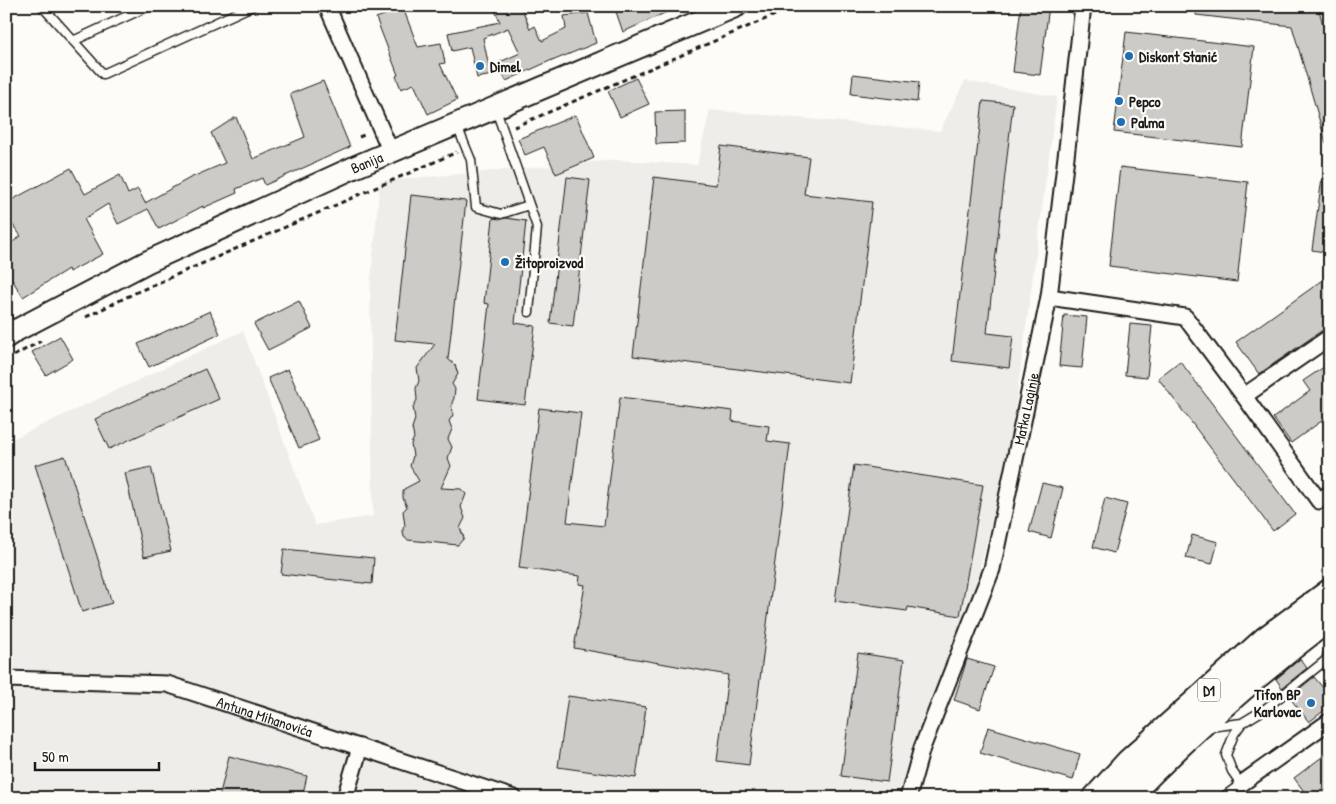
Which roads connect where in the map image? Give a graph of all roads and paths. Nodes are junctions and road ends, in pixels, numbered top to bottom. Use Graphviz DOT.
graph roads {
  1 [pos="54,6"];
  2 [pos="149,6"];
  3 [pos="252,6"];
  4 [pos="327,6"];
  5 [pos="736,6"];
  6 [pos="796,6"];
  7 [pos="1082,6"];
  8 [pos="44,8"];
  9 [pos="73,41"];
  10 [pos="495,108"];
  11 [pos="456,124"];
  12 [pos="516,126"];
  13 [pos="391,152"];
  14 [pos="452,154"];
  15 [pos="529,205"];
  16 [pos="1048,297"];
  17 [pos="529,312"];
  18 [pos="78,320"];
  19 [pos="9,328"];
  20 [pos="1330,337"];
  21 [pos="46,338"];
  22 [pos="6,360"];
  23 [pos="1244,396"];
  24 [pos="1330,493"];
  25 [pos="1330,592"];
  26 [pos="1330,617"];
  27 [pos="1330,647"];
  28 [pos="6,679"];
  29 [pos="1330,721"];
  30 [pos="1242,723"];
  31 [pos="1197,729"];
  32 [pos="360,747"];
  33 [pos="1242,784"];
  34 [pos="345,798"];
  35 [pos="514,798"];
  36 [pos="908,798"];
  37 [pos="1096,798"];
  38 [pos="1126,798"];
  39 [pos="1222,798"];
  1 -- 8 [label="lane"];
  2 -- 9 [label="lane"];
  3 -- 9 [label="lane"];
  4 -- 13 [label="street"];
  5 -- 10 [label="main road, Banija"];
  6 -- 12 [label="path"];
  7 -- 16 [label="street, Matka Laginje"];
  8 -- 9 [label="lane"];
  10 -- 11 [label="main road, Banija"];
  10 -- 15 [label="lane"];
  11 -- 13 [label="main road, Banija"];
  11 -- 15 [label="lane"];
  13 -- 19 [label="main road, Banija"];
  14 -- 18 [label="path"];
  15 -- 17 [label="lane"];
  16 -- 23 [label="street"];
  16 -- 36 [label="street, Matka Laginje"];
  20 -- 23 [label="street"];
  21 -- 22 [label="path"];
  23 -- 24 [label="street"];
  25 -- 37 [label="highway, D1"];
  26 -- 31 [label="highway, D1"];
  27 -- 30 [label="lane"];
  28 -- 32 [label="street, Antuna Mihanovića"];
  29 -- 33 [label="street"];
  30 -- 31 [label="lane"];
  30 -- 33 [label="lane"];
  31 -- 38 [label="highway, D1"];
  32 -- 34 [label="street"];
  32 -- 35 [label="street, Antuna Mihanovića"];
  33 -- 39 [label="lane"];
}
